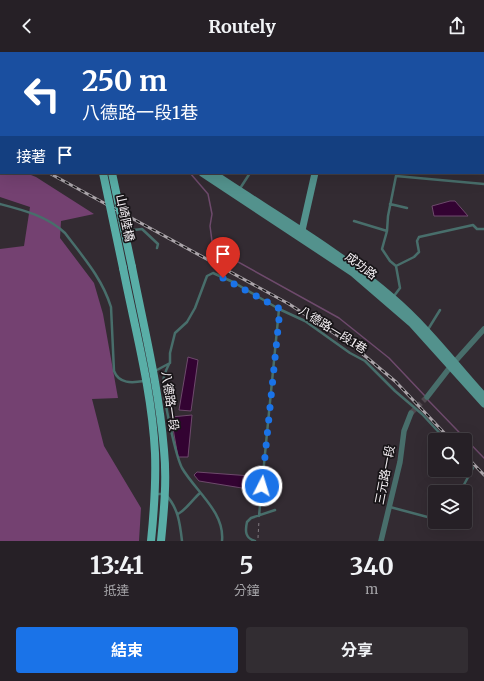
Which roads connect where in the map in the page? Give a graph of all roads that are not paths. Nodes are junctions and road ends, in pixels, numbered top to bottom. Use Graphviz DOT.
graph roads {
  1 [pos="103,174"];
  2 [pos="112,174"];
  3 [pos="204,174"];
  4 [pos="214,174"];
  5 [pos="249,174"];
  6 [pos="315,174"];
  7 [pos="484,184"];
  8 [pos="237,193"];
  9 [pos="0,204"];
  10 [pos="390,204"];
  11 [pos="407,208"];
  12 [pos="354,221"];
  13 [pos="484,229"];
  14 [pos="124,231"];
  15 [pos="387,231"];
  16 [pos="301,234"];
  17 [pos="157,248"];
  18 [pos="396,266"];
  19 [pos="132,267"];
  20 [pos="123,268"];
  21 [pos="390,300"];
  22 [pos="280,309"];
  23 [pos="440,310"];
  24 [pos="484,329"];
  25 [pos="427,331"];
  26 [pos="170,363"];
  27 [pos="453,365"];
  28 [pos="154,372"];
  29 [pos="145,380"];
  30 [pos="484,396"];
  31 [pos="427,397"];
  32 [pos="484,404"];
  33 [pos="411,413"];
  34 [pos="440,433"];
  35 [pos="200,493"];
  36 [pos="156,494"];
  37 [pos="165,494"];
  38 [pos="390,507"];
  39 [pos="275,510"];
  40 [pos="178,514"];
  41 [pos="260,516"];
  42 [pos="428,517"];
  43 [pos="151,541"];
  44 [pos="161,541"];
  45 [pos="182,541"];
  46 [pos="222,541"];
  47 [pos="256,541"];
  48 [pos="381,541"];
  1 -- 20 [label="main road, 山崎陸橋, bridge"];
  2 -- 14 [label="main road, 山崎陸橋, bridge"];
  3 -- 8 [label="street, 成功路"];
  4 -- 8 [label="street, 成功路"];
  5 -- 8 [label="lane"];
  6 -- 16 [label="street"];
  7 -- 10 [label="lane"];
  8 -- 16 [label="street, 成功路"];
  9 -- 29 [label="lane"];
  10 -- 11 [label="lane"];
  10 -- 15 [label="lane"];
  12 -- 15 [label="lane"];
  13 -- 18 [label="lane"];
  14 -- 17 [label="lane"];
  14 -- 19 [label="main road, 山崎陸橋, bridge"];
  15 -- 18 [label="lane"];
  16 -- 21 [label="street, 成功路"];
  18 -- 21 [label="lane"];
  19 -- 28 [label="main road, 八德路一段"];
  20 -- 29 [label="main road, 八德路一段"];
  21 -- 25 [label="street, 成功路"];
  21 -- 27 [label="street, 成功路"];
  22 -- 26 [label="lane, 八德路一段1巷"];
  22 -- 34 [label="lane, 八德路一段1巷"];
  22 -- 41 [label="lane"];
  23 -- 25 [label="lane"];
  24 -- 27 [label="street"];
  25 -- 27 [label="street, 成功路"];
  26 -- 28 [label="lane"];
  26 -- 35 [label="lane"];
  27 -- 30 [label="street, 成功路"];
  27 -- 31 [label="street"];
  27 -- 32 [label="street, 成功路"];
  28 -- 29 [label="lane"];
  28 -- 37 [label="main road, 八德路一段"];
  29 -- 36 [label="main road, 八德路一段"];
  33 -- 38 [label="street, 三元路一段"];
  35 -- 40 [label="lane"];
  35 -- 46 [label="lane"];
  36 -- 37 [label="lane"];
  36 -- 43 [label="main road, 八德路一段"];
  37 -- 40 [label="lane"];
  37 -- 44 [label="main road, 八德路一段"];
  38 -- 42 [label="lane"];
  38 -- 48 [label="street, 三元路一段"];
  39 -- 41 [label="lane"];
  40 -- 45 [label="lane"];
  41 -- 47 [label="lane"];
}
